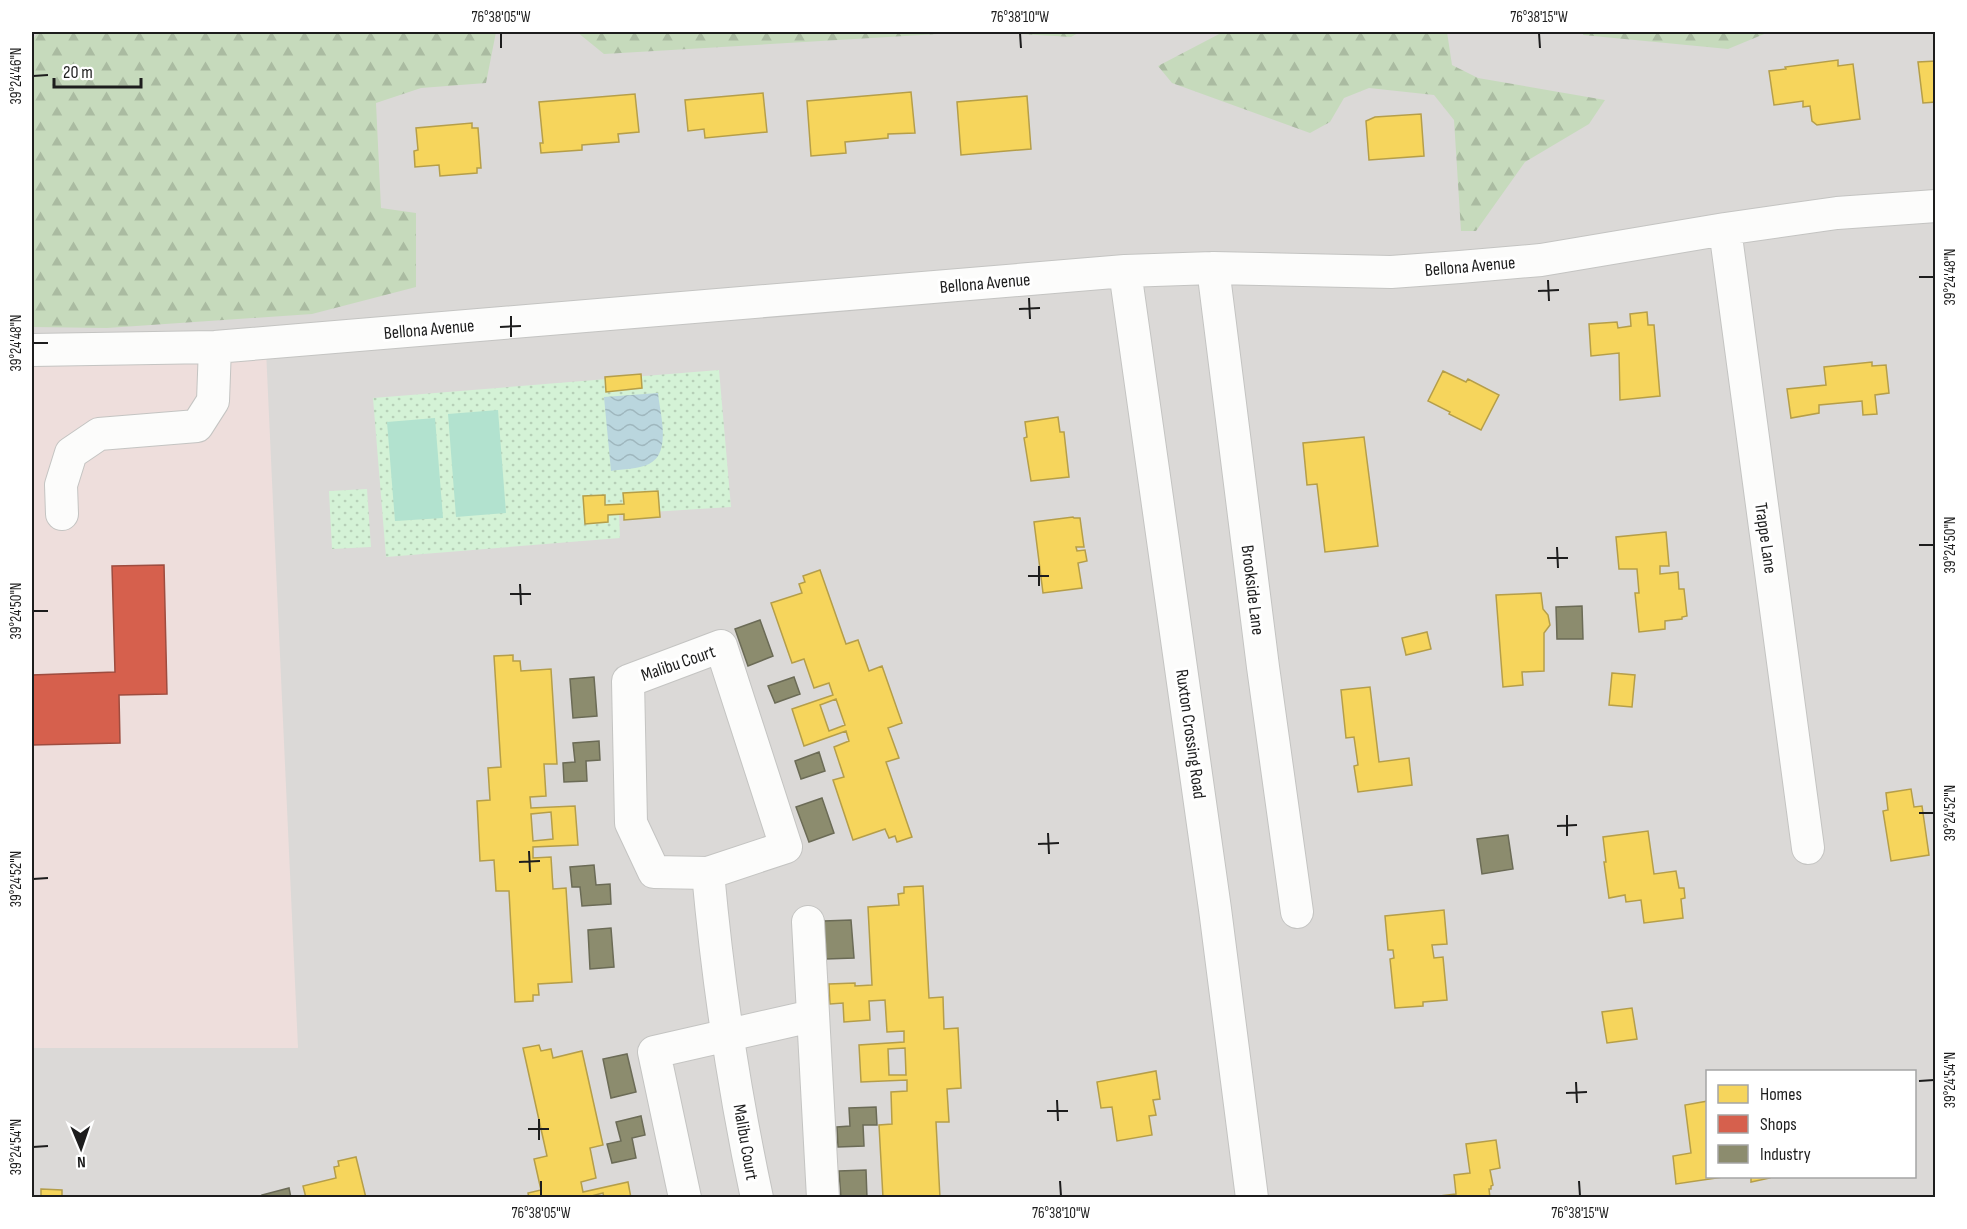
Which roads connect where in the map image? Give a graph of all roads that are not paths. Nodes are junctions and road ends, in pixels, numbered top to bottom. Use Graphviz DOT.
graph roads {
  1 [pos="1935,206"];
  2 [pos="1725,229"];
  3 [pos="1212,268"];
  4 [pos="1125,271"];
  5 [pos="215,347"];
  6 [pos="32,350"];
  7 [pos="62,514"];
  8 [pos="1808,848"];
  9 [pos="708,873"];
  10 [pos="1297,912"];
  11 [pos="808,922"];
  12 [pos="812,1016"];
  13 [pos="728,1037"];
  14 [pos="685,1197"];
  15 [pos="757,1197"];
  16 [pos="824,1197"];
  17 [pos="1252,1197"];
  1 -- 2 [label="street, Bellona Avenue"];
  2 -- 3 [label="street, Bellona Avenue"];
  2 -- 8 [label="street, Trappe Lane"];
  3 -- 4 [label="street, Bellona Avenue"];
  3 -- 10 [label="street, Brookside Lane"];
  4 -- 5 [label="street, Bellona Avenue"];
  4 -- 17 [label="street, Ruxton Crossing Road"];
  5 -- 6 [label="street, Bellona Avenue"];
  5 -- 7 [label="street"];
  9 -- 9 [label="street, Malibu Court"];
  9 -- 13 [label="street, Malibu Court"];
  11 -- 12 [label="street"];
  12 -- 13 [label="street"];
  12 -- 16 [label="street"];
  13 -- 14 [label="street"];
  13 -- 15 [label="street, Malibu Court"];
}
